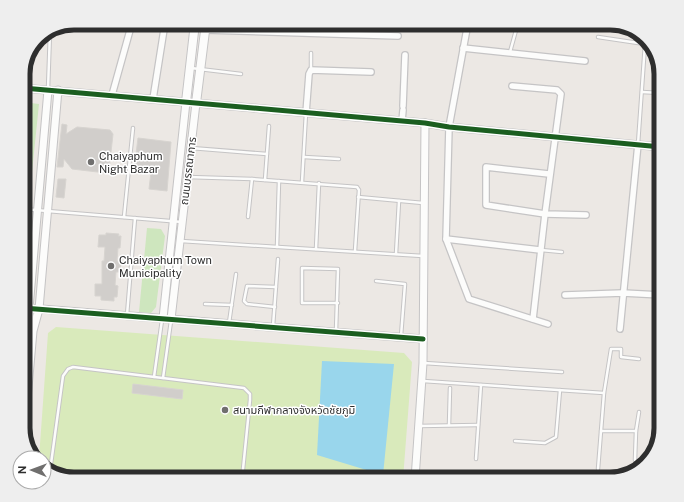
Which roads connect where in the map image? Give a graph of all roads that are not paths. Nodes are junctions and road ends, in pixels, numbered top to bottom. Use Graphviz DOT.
graph roads {
  1 [pos="130,30"];
  2 [pos="164,30"];
  3 [pos="194,30"];
  4 [pos="205,30"];
  5 [pos="240,30"];
  6 [pos="268,30"];
  7 [pos="467,30"];
  8 [pos="516,30"];
  9 [pos="265,33"];
  10 [pos="398,36"];
  11 [pos="50,37"];
  12 [pos="598,37"];
  13 [pos="641,43"];
  14 [pos="645,47"];
  15 [pos="463,48"];
  16 [pos="510,52"];
  17 [pos="311,53"];
  18 [pos="405,55"];
  19 [pos="585,61"];
  20 [pos="190,68"];
  21 [pos="200,69"];
  22 [pos="311,70"];
  23 [pos="371,72"];
  24 [pos="241,74"];
  25 [pos="512,86"];
  26 [pos="30,89"];
  27 [pos="48,90"];
  28 [pos="58,90"];
  29 [pos="642,92"];
  30 [pos="654,93"];
  31 [pos="112,95"];
  32 [pos="153,99"];
  33 [pos="186,102"];
  34 [pos="196,103"];
  35 [pos="306,112"];
  36 [pos="402,121"];
  37 [pos="424,123"];
  38 [pos="269,126"];
  39 [pos="449,127"];
  40 [pos="133,128"];
  41 [pos="554,138"];
  42 [pos="638,144"];
  43 [pos="654,146"];
  44 [pos="191,148"];
  45 [pos="267,154"];
  46 [pos="304,157"];
  47 [pos="339,159"];
  48 [pos="549,174"];
  49 [pos="188,177"];
  50 [pos="252,179"];
  51 [pos="265,180"];
  52 [pos="279,181"];
  53 [pos="302,182"];
  54 [pos="319,183"];
  55 [pos="358,197"];
  56 [pos="399,201"];
  57 [pos="424,203"];
  58 [pos="30,210"];
  59 [pos="37,210"];
  60 [pos="47,211"];
  61 [pos="544,214"];
  62 [pos="586,215"];
  63 [pos="124,217"];
  64 [pos="248,217"];
  65 [pos="135,218"];
  66 [pos="173,221"];
  67 [pos="182,222"];
  68 [pos="446,239"];
  69 [pos="180,241"];
  70 [pos="277,247"];
  71 [pos="316,249"];
  72 [pos="540,250"];
  73 [pos="355,252"];
  74 [pos="562,252"];
  75 [pos="396,254"];
  76 [pos="424,256"];
  77 [pos="278,259"];
  78 [pos="30,272"];
  79 [pos="236,274"];
  80 [pos="376,281"];
  81 [pos="276,286"];
  82 [pos="623,293"];
  83 [pos="565,295"];
  84 [pos="654,295"];
  85 [pos="205,304"];
  86 [pos="338,304"];
  87 [pos="232,305"];
  88 [pos="275,307"];
  89 [pos="30,308"];
  90 [pos="39,309"];
  91 [pos="127,315"];
  92 [pos="163,318"];
  93 [pos="171,319"];
  94 [pos="533,319"];
  95 [pos="30,321"];
  96 [pos="229,323"];
  97 [pos="548,324"];
  98 [pos="273,326"];
  99 [pos="620,328"];
  100 [pos="33,330"];
  101 [pos="336,331"];
  102 [pos="401,336"];
  103 [pos="423,339"];
  104 [pos="32,344"];
  105 [pos="30,355"];
  106 [pos="639,359"];
  107 [pos="423,363"];
  108 [pos="562,372"];
  109 [pos="154,377"];
  110 [pos="163,378"];
  111 [pos="422,380"];
  112 [pos="482,385"];
  113 [pos="450,388"];
  114 [pos="560,390"];
  115 [pos="604,393"];
  116 [pos="639,412"];
  117 [pos="449,425"];
  118 [pos="478,425"];
  119 [pos="419,426"];
  120 [pos="601,431"];
  121 [pos="636,431"];
  122 [pos="516,441"];
  123 [pos="52,456"];
  124 [pos="476,459"];
  125 [pos="635,460"];
  126 [pos="598,470"];
  127 [pos="243,472"];
  128 [pos="416,472"];
  1 -- 31 [label="street"];
  2 -- 32 [label="street"];
  3 -- 20 [label="main road, ถนนบรรณาการ"];
  4 -- 21 [label="main road, ถนนบรรณาการ"];
  5 -- 9 [label="street"];
  6 -- 9 [label="lane"];
  7 -- 15 [label="street"];
  8 -- 16 [label="lane"];
  9 -- 10 [label="street"];
  11 -- 27 [label="lane"];
  12 -- 13 [label="lane"];
  14 -- 29 [label="lane"];
  15 -- 16 [label="street"];
  15 -- 39 [label="street"];
  16 -- 19 [label="street"];
  17 -- 22 [label="lane"];
  18 -- 36 [label="street"];
  20 -- 21 [label="lane"];
  20 -- 33 [label="main road, ถนนบรรณาการ"];
  21 -- 24 [label="lane"];
  21 -- 34 [label="main road, ถนนบรรณาการ"];
  22 -- 23 [label="street"];
  22 -- 35 [label="street"];
  25 -- 41 [label="street"];
  26 -- 27 [label="street"];
  27 -- 28 [label="street"];
  27 -- 59 [label="street"];
  28 -- 31 [label="street"];
  28 -- 60 [label="street"];
  29 -- 30 [label="lane"];
  29 -- 42 [label="lane"];
  31 -- 32 [label="street"];
  32 -- 33 [label="street"];
  33 -- 34 [label="street"];
  33 -- 66 [label="street, ถนนบรรณาการ"];
  34 -- 35 [label="street"];
  34 -- 44 [label="street, ถนนบรรณาการ"];
  35 -- 36 [label="street"];
  35 -- 46 [label="lane"];
  36 -- 37 [label="street"];
  37 -- 39 [label="street"];
  37 -- 57 [label="street"];
  38 -- 45 [label="lane"];
  39 -- 41 [label="street"];
  39 -- 68 [label="street"];
  40 -- 63 [label="lane"];
  41 -- 42 [label="street"];
  41 -- 48 [label="street"];
  42 -- 43 [label="street"];
  42 -- 82 [label="street"];
  44 -- 45 [label="lane"];
  44 -- 49 [label="street, ถนนบรรณาการ"];
  45 -- 51 [label="lane"];
  46 -- 47 [label="lane"];
  46 -- 53 [label="lane"];
  48 -- 61 [label="street"];
  48 -- 61 [label="street"];
  49 -- 50 [label="lane"];
  49 -- 67 [label="street, ถนนบรรณาการ"];
  50 -- 51 [label="lane"];
  50 -- 64 [label="lane"];
  51 -- 52 [label="lane"];
  52 -- 53 [label="lane"];
  52 -- 70 [label="lane"];
  53 -- 54 [label="lane"];
  54 -- 55 [label="lane"];
  54 -- 71 [label="lane"];
  55 -- 56 [label="lane"];
  55 -- 73 [label="lane"];
  56 -- 57 [label="lane"];
  56 -- 75 [label="lane"];
  57 -- 76 [label="street"];
  58 -- 59 [label="lane"];
  59 -- 60 [label="lane"];
  59 -- 78 [label="street"];
  60 -- 63 [label="lane"];
  60 -- 90 [label="street"];
  61 -- 62 [label="street"];
  61 -- 72 [label="street"];
  63 -- 65 [label="lane"];
  65 -- 66 [label="lane"];
  65 -- 91 [label="lane"];
  66 -- 67 [label="lane"];
  66 -- 92 [label="street, ถนนบรรณาการ"];
  67 -- 69 [label="street, ถนนบรรณาการ"];
  68 -- 72 [label="street"];
  68 -- 94 [label="street"];
  69 -- 70 [label="lane"];
  69 -- 93 [label="street, ถนนบรรณาการ"];
  70 -- 71 [label="lane"];
  71 -- 73 [label="lane"];
  72 -- 74 [label="lane"];
  72 -- 94 [label="street"];
  73 -- 75 [label="lane"];
  75 -- 76 [label="lane"];
  76 -- 103 [label="street"];
  77 -- 81 [label="lane"];
  79 -- 87 [label="lane"];
  80 -- 102 [label="lane"];
  81 -- 88 [label="lane"];
  81 -- 88 [label="lane"];
  82 -- 83 [label="street"];
  82 -- 84 [label="street"];
  82 -- 99 [label="street"];
  85 -- 87 [label="lane"];
  86 -- 86 [label="lane"];
  86 -- 101 [label="lane"];
  87 -- 96 [label="lane"];
  88 -- 98 [label="lane"];
  89 -- 90 [label="street"];
  90 -- 91 [label="street"];
  90 -- 100 [label="street"];
  91 -- 92 [label="street"];
  92 -- 93 [label="street"];
  92 -- 109 [label="lane"];
  93 -- 96 [label="street"];
  93 -- 110 [label="lane"];
  94 -- 97 [label="street"];
  95 -- 100 [label="street"];
  96 -- 98 [label="street"];
  98 -- 101 [label="street"];
  100 -- 104 [label="street"];
  101 -- 102 [label="street"];
  102 -- 103 [label="street"];
  103 -- 107 [label="street"];
  104 -- 105 [label="street"];
  106 -- 115 [label="lane"];
  107 -- 108 [label="lane"];
  107 -- 111 [label="street"];
  109 -- 110 [label="lane"];
  109 -- 123 [label="lane"];
  110 -- 127 [label="lane"];
  111 -- 112 [label="lane"];
  111 -- 119 [label="street"];
  112 -- 114 [label="lane"];
  112 -- 118 [label="lane"];
  113 -- 117 [label="lane"];
  114 -- 115 [label="lane"];
  114 -- 122 [label="lane"];
  115 -- 120 [label="lane"];
  116 -- 121 [label="lane"];
  117 -- 118 [label="lane"];
  117 -- 119 [label="lane"];
  118 -- 124 [label="lane"];
  119 -- 128 [label="street"];
  120 -- 121 [label="lane"];
  120 -- 126 [label="lane"];
  121 -- 125 [label="lane"];
}
